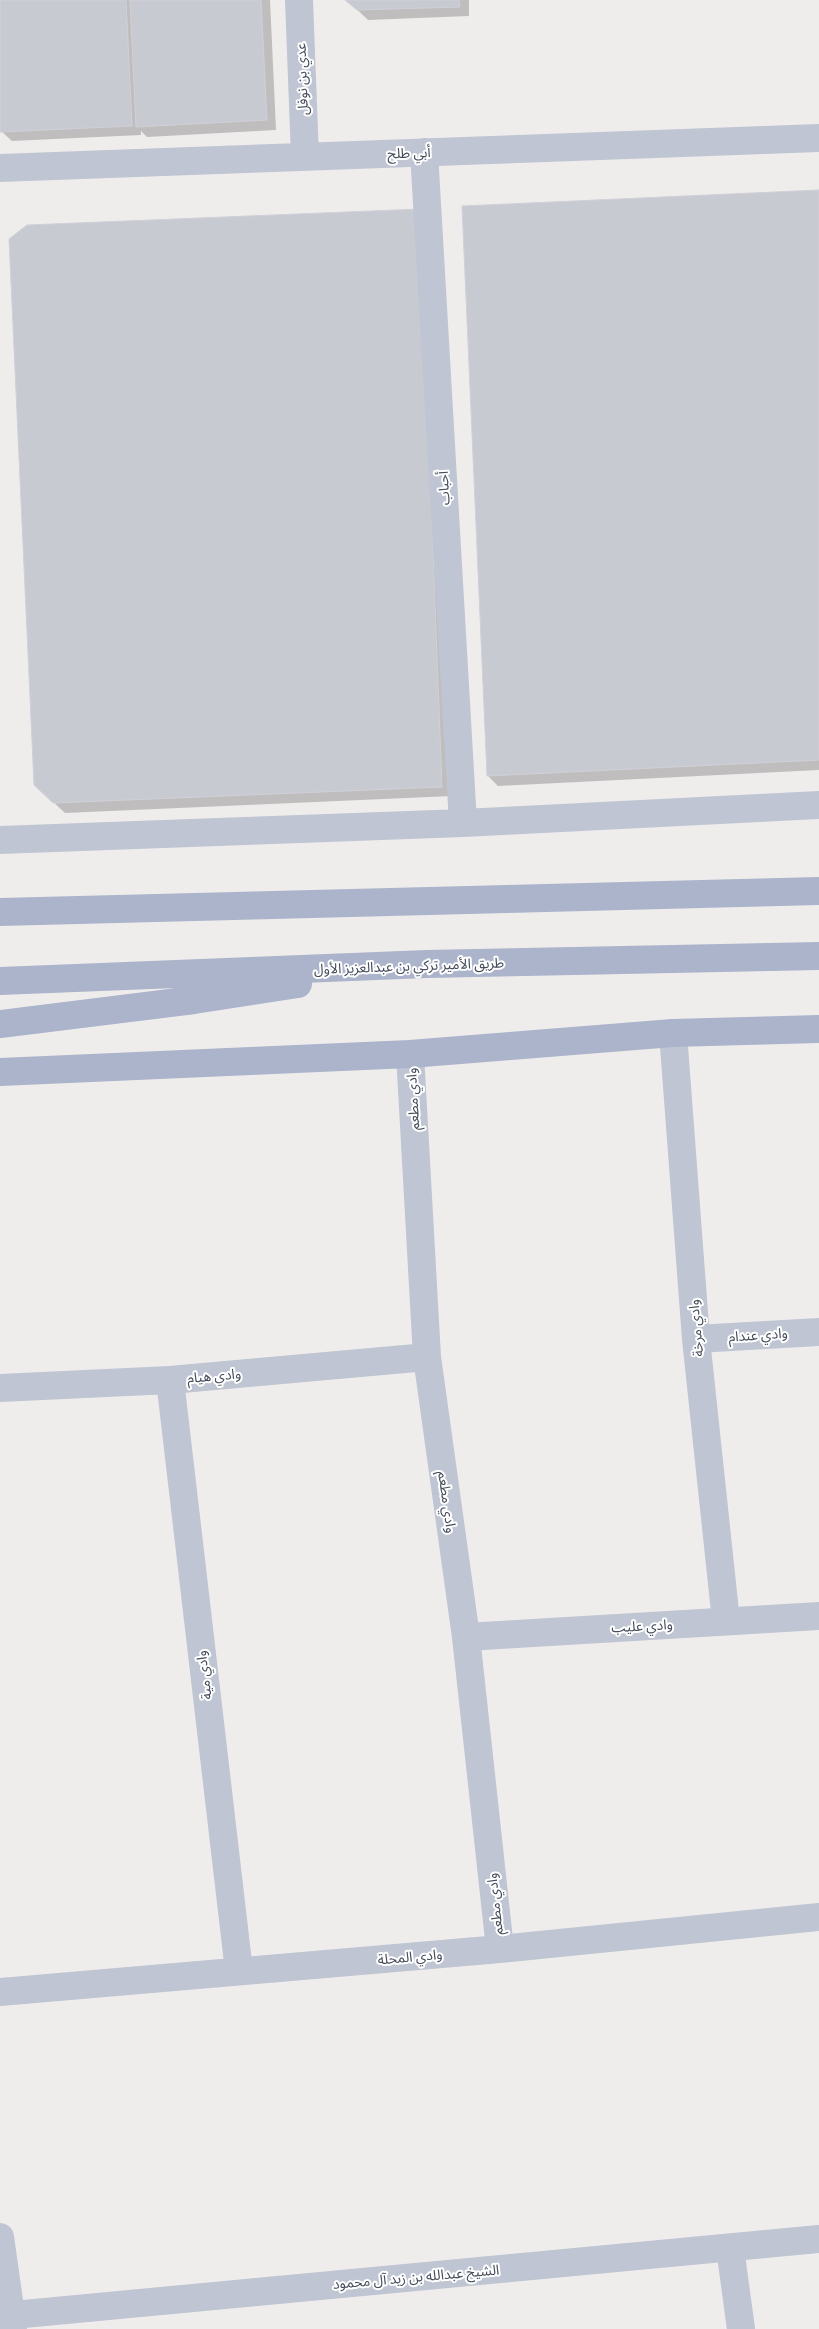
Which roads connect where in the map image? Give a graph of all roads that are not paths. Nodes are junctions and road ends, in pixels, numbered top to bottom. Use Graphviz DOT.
graph roads {
  1 [pos="299,0"];
  2 [pos="819,138"];
  3 [pos="424,152"];
  4 [pos="305,157"];
  5 [pos="0,168"];
  6 [pos="819,805"];
  7 [pos="463,823"];
  8 [pos="0,840"];
  9 [pos="819,891"];
  10 [pos="0,910"];
  11 [pos="819,956"];
  12 [pos="427,964"];
  13 [pos="0,981"];
  14 [pos="0,1024"];
  15 [pos="819,1029"];
  16 [pos="673,1033"];
  17 [pos="410,1054"];
  18 [pos="0,1072"];
  19 [pos="819,1332"];
  20 [pos="696,1339"];
  21 [pos="427,1358"];
  22 [pos="170,1380"];
  23 [pos="0,1388"];
  24 [pos="819,1616"];
  25 [pos="726,1621"];
  26 [pos="466,1637"];
  27 [pos="819,1917"];
  28 [pos="500,1949"];
  29 [pos="239,1971"];
  30 [pos="0,1992"];
  31 [pos="0,2237"];
  32 [pos="819,2239"];
  33 [pos="730,2248"];
  34 [pos="13,2322"];
  35 [pos="741,2329"];
  1 -- 4 [label="street, عدي بن نوفل"];
  2 -- 3 [label="street, أبي طلح"];
  3 -- 4 [label="street, أبي طلح"];
  3 -- 7 [label="street, أحباب"];
  4 -- 5 [label="street, أبي طلح"];
  6 -- 7 [label="street"];
  7 -- 8 [label="street"];
  9 -- 10 [label="main road"];
  11 -- 12 [label="main road, طريق الأمير تركي بن عبدالعزيز الأول"];
  12 -- 13 [label="main road, طريق الأمير تركي بن عبدالعزيز الأول"];
  12 -- 14 [label="main road"];
  15 -- 16 [label="main road"];
  16 -- 17 [label="main road"];
  16 -- 20 [label="street, وادي مرخة"];
  17 -- 18 [label="main road"];
  17 -- 21 [label="street, وادي مطعم"];
  19 -- 20 [label="street, وادي عندام"];
  20 -- 25 [label="street, وادي مرخة"];
  21 -- 22 [label="street, وادي هيام"];
  21 -- 26 [label="street, وادي مطعم"];
  22 -- 23 [label="street, وادي هيام"];
  22 -- 29 [label="street, وادي مية"];
  24 -- 25 [label="street, وادي عليب"];
  25 -- 26 [label="street, وادي عليب"];
  26 -- 28 [label="street, وادي مطعم"];
  27 -- 28 [label="street, وادي المحلة"];
  28 -- 29 [label="street, وادي المحلة"];
  29 -- 30 [label="street, وادي المحلة"];
  31 -- 34 [label="street"];
  32 -- 33 [label="street, الشيخ عبدالله بن زيد آل محمود"];
  33 -- 34 [label="street, الشيخ عبدالله بن زيد آل محمود"];
  33 -- 35 [label="street"];
}
